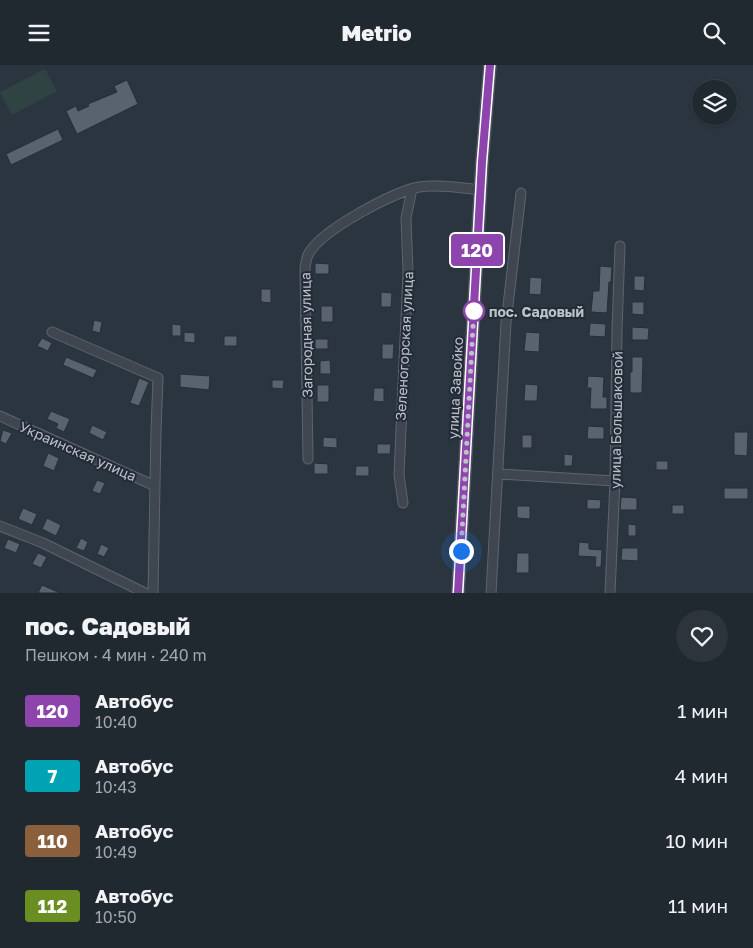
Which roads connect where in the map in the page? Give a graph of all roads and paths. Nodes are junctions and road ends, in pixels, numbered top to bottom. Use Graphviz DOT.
graph roads {
  1 [pos="490,65"];
  2 [pos="412,189"];
  3 [pos="480,190"];
  4 [pos="521,193"];
  5 [pos="620,246"];
  6 [pos="52,332"];
  7 [pos="0,416"];
  8 [pos="308,459"];
  9 [pos="498,475"];
  10 [pos="616,481"];
  11 [pos="155,486"];
  12 [pos="403,503"];
  13 [pos="0,526"];
  14 [pos="145,593"];
  15 [pos="153,593"];
  16 [pos="458,593"];
  17 [pos="491,593"];
  18 [pos="610,593"];
  1 -- 3 [label="main road, улица Завойко"];
  2 -- 3 [label="street, Загородная улица"];
  2 -- 8 [label="street, Загородная улица"];
  2 -- 12 [label="street, Зеленогорская улица"];
  3 -- 16 [label="main road, улица Завойко"];
  4 -- 9 [label="street"];
  5 -- 10 [label="street, улица Большаковой"];
  6 -- 11 [label="street"];
  7 -- 11 [label="street, Украинская улица"];
  9 -- 10 [label="street"];
  9 -- 17 [label="street"];
  10 -- 18 [label="street, улица Большаковой"];
  11 -- 15 [label="street"];
  13 -- 14 [label="street"];
}
